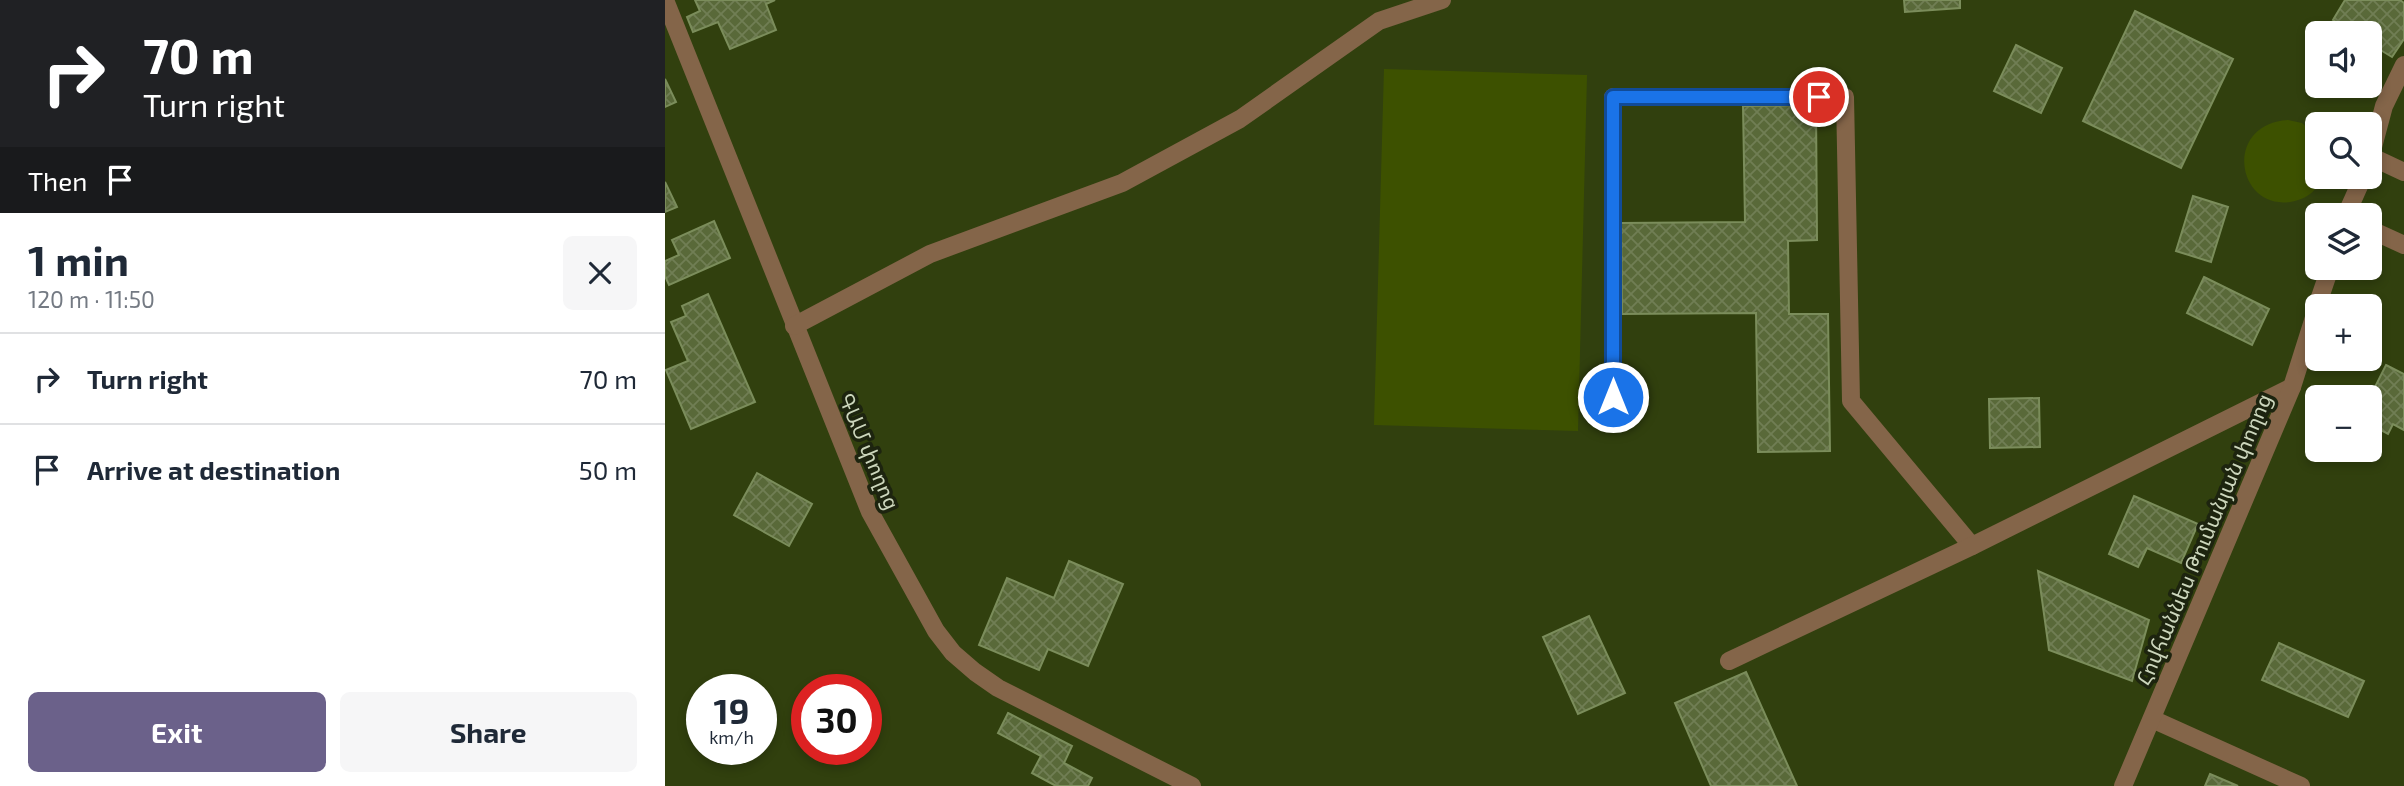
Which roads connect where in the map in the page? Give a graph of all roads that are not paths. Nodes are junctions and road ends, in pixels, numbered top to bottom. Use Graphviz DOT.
graph roads {
  1 [pos="665,0"];
  2 [pos="1442,0"];
  3 [pos="2404,65"];
  4 [pos="2382,114"];
  5 [pos="2382,163"];
  6 [pos="2404,172"];
  7 [pos="2382,235"];
  8 [pos="2404,245"];
  9 [pos="794,326"];
  10 [pos="2305,345"];
  11 [pos="2292,387"];
  12 [pos="1613,397"];
  13 [pos="1972,546"];
  14 [pos="1728,661"];
  15 [pos="2152,719"];
  16 [pos="1192,786"];
  17 [pos="2123,786"];
  18 [pos="2301,786"];
  1 -- 9 [label="street, ԳԱՄ փողոց"];
  2 -- 9 [label="street"];
  3 -- 4 [label="street"];
  5 -- 6 [label="street"];
  7 -- 8 [label="street"];
  9 -- 16 [label="street, ԳԱՄ փողոց"];
  10 -- 11 [label="street, Հովհաննես Թումանյան փողոց"];
  11 -- 13 [label="street"];
  11 -- 15 [label="street, Հովհաննես Թումանյան փողոց"];
  12 -- 13 [label="street"];
  13 -- 14 [label="street"];
  15 -- 17 [label="street, Հովհաննես Թումանյան փողոց"];
  15 -- 18 [label="street"];
}
